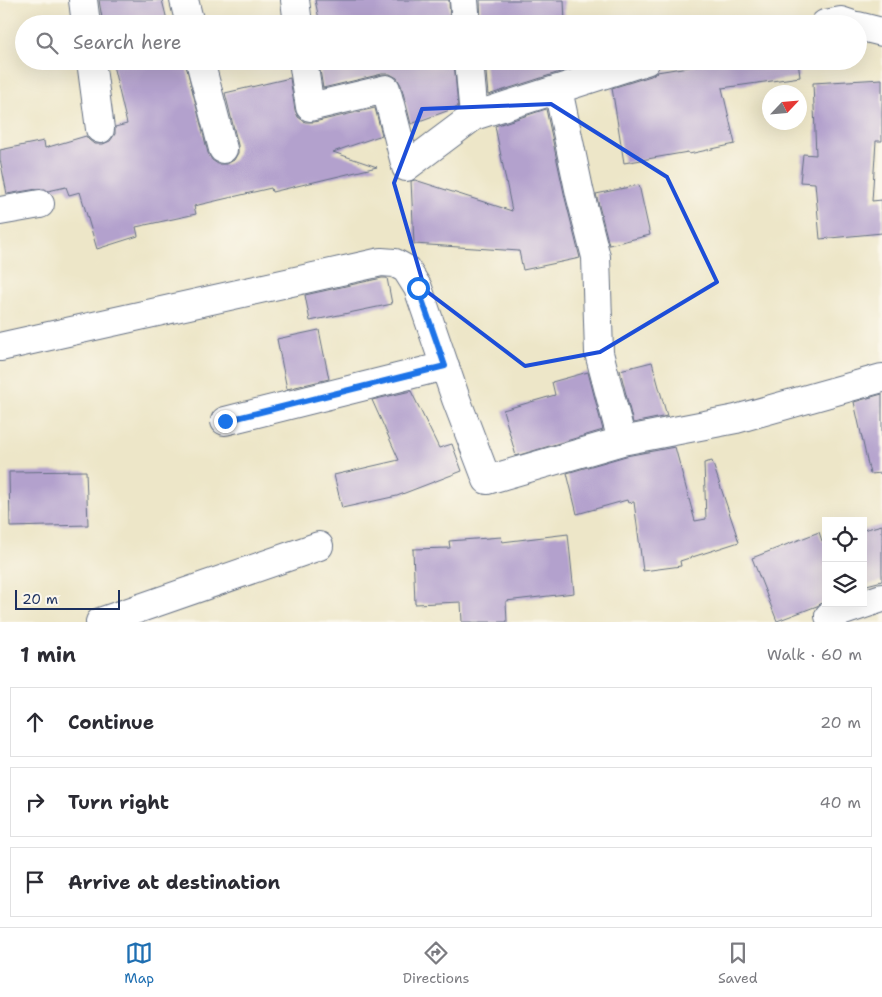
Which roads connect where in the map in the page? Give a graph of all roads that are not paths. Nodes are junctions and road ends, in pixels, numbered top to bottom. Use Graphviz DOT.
graph roads {
  1 [pos="83,0"];
  2 [pos="184,0"];
  3 [pos="295,0"];
  4 [pos="464,0"];
  5 [pos="85,15"];
  6 [pos="188,15"];
  7 [pos="297,15"];
  8 [pos="465,15"];
  9 [pos="867,27"];
  10 [pos="882,32"];
  11 [pos="92,70"];
  12 [pos="202,70"];
  13 [pos="305,70"];
  14 [pos="470,70"];
  15 [pos="618,70"];
  16 [pos="558,89"];
  17 [pos="474,116"];
  18 [pos="100,129"];
  19 [pos="223,149"];
  20 [pos="40,204"];
  21 [pos="0,211"];
  22 [pos="0,347"];
  23 [pos="445,366"];
  24 [pos="882,378"];
  25 [pos="225,421"];
  26 [pos="622,441"];
  27 [pos="319,546"];
  28 [pos="882,598"];
  29 [pos="829,616"];
  30 [pos="100,622"];
  1 -- 5 [label="street"];
  2 -- 6 [label="street"];
  3 -- 7 [label="street"];
  4 -- 8 [label="street"];
  9 -- 10 [label="street"];
  11 -- 18 [label="street"];
  12 -- 19 [label="street"];
  13 -- 17 [label="street"];
  14 -- 17 [label="street"];
  15 -- 16 [label="street"];
  16 -- 17 [label="street"];
  16 -- 26 [label="street"];
  20 -- 21 [label="street"];
  22 -- 23 [label="street"];
  23 -- 25 [label="street"];
  23 -- 26 [label="street"];
  24 -- 26 [label="street"];
  27 -- 30 [label="street"];
  28 -- 29 [label="street"];
}
